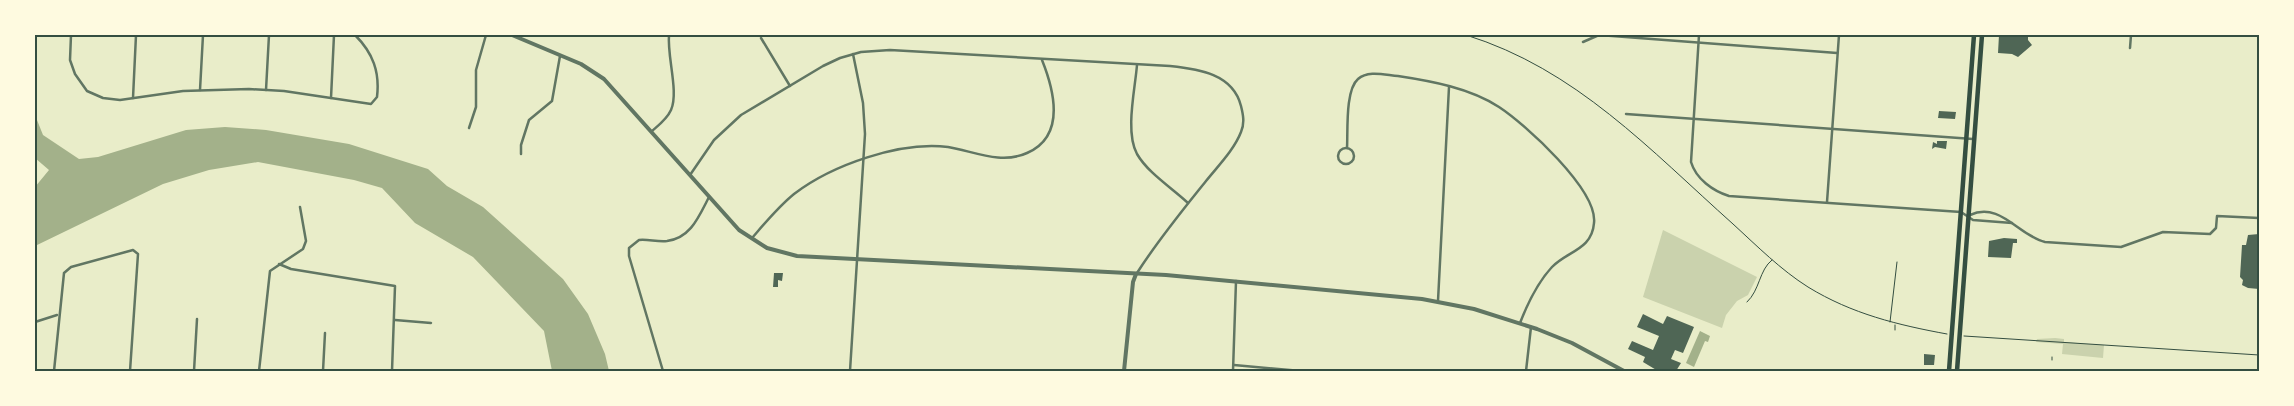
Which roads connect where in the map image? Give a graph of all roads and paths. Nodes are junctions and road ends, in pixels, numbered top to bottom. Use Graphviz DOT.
graph roads {
  1 [pos="71,35"];
  2 [pos="136,35"];
  3 [pos="203,35"];
  4 [pos="269,35"];
  5 [pos="334,35"];
  6 [pos="355,35"];
  7 [pos="486,35"];
  8 [pos="512,35"];
  9 [pos="669,35"];
  10 [pos="1466,35"];
  11 [pos="1699,35"];
  12 [pos="1839,35"];
  13 [pos="1974,35"];
  14 [pos="1982,35"];
  15 [pos="2131,35"];
  16 [pos="761,38"];
  17 [pos="1583,42"];
  18 [pos="1699,43"];
  19 [pos="2130,48"];
  20 [pos="2259,48"];
  21 [pos="1837,53"];
  22 [pos="560,54"];
  23 [pos="852,54"];
  24 [pos="1041,59"];
  25 [pos="1137,65"];
  26 [pos="2259,67"];
  27 [pos="790,86"];
  28 [pos="1449,87"];
  29 [pos="200,90"];
  30 [pos="266,90"];
  31 [pos="133,98"];
  32 [pos="331,99"];
  33 [pos="1626,114"];
  34 [pos="1695,118"];
  35 [pos="1618,122"];
  36 [pos="1832,127"];
  37 [pos="469,128"];
  38 [pos="652,131"];
  39 [pos="1967,137"];
  40 [pos="1974,139"];
  41 [pos="1347,148"];
  42 [pos="521,154"];
  43 [pos="864,158"];
  44 [pos="690,175"];
  45 [pos="709,196"];
  46 [pos="1827,202"];
  47 [pos="1189,203"];
  48 [pos="300,207"];
  49 [pos="1961,212"];
  50 [pos="1969,216"];
  51 [pos="2259,218"];
  52 [pos="2012,223"];
  53 [pos="751,240"];
  54 [pos="858,259"];
  55 [pos="1772,260"];
  56 [pos="1898,262"];
  57 [pos="279,264"];
  58 [pos="1136,274"];
  59 [pos="1236,281"];
  60 [pos="1438,301"];
  61 [pos="1747,302"];
  62 [pos="58,315"];
  63 [pos="197,320"];
  64 [pos="395,320"];
  65 [pos="35,322"];
  66 [pos="431,322"];
  67 [pos="1520,323"];
  68 [pos="1890,323"];
  69 [pos="1895,324"];
  70 [pos="1531,327"];
  71 [pos="1895,330"];
  72 [pos="325,333"];
  73 [pos="1964,335"];
  74 [pos="1946,342"];
  75 [pos="2259,355"];
  76 [pos="2052,357"];
  77 [pos="2052,360"];
  78 [pos="1234,366"];
  79 [pos="852,370"];
  80 [pos="54,371"];
  81 [pos="130,371"];
  82 [pos="194,371"];
  83 [pos="259,371"];
  84 [pos="323,371"];
  85 [pos="392,371"];
  86 [pos="664,371"];
  87 [pos="1124,371"];
  88 [pos="1233,371"];
  89 [pos="1301,371"];
  90 [pos="1526,371"];
  91 [pos="1624,371"];
  92 [pos="1950,371"];
  93 [pos="1957,371"];
  1 -- 31 [label="street"];
  2 -- 31 [label="street"];
  3 -- 29 [label="street"];
  4 -- 30 [label="street"];
  5 -- 32 [label="street"];
  6 -- 32 [label="street"];
  7 -- 37 [label="street"];
  8 -- 22 [label="street"];
  9 -- 38 [label="street"];
  10 -- 35 [label="path"];
  11 -- 18 [label="street"];
  12 -- 21 [label="street"];
  13 -- 39 [label="main road"];
  14 -- 40 [label="main road"];
  15 -- 19 [label="street"];
  16 -- 27 [label="street"];
  17 -- 18 [label="street"];
  18 -- 21 [label="street"];
  18 -- 34 [label="street"];
  20 -- 26 [label="street"];
  21 -- 36 [label="street"];
  22 -- 38 [label="street"];
  22 -- 42 [label="street"];
  23 -- 24 [label="street"];
  23 -- 27 [label="street"];
  23 -- 43 [label="street"];
  24 -- 25 [label="street"];
  24 -- 43 [label="street"];
  25 -- 47 [label="street"];
  25 -- 47 [label="street"];
  27 -- 44 [label="street"];
  28 -- 41 [label="street"];
  28 -- 60 [label="street"];
  28 -- 67 [label="street"];
  29 -- 30 [label="street"];
  29 -- 31 [label="street"];
  30 -- 32 [label="street"];
  33 -- 34 [label="street"];
  33 -- 35 [label="path"];
  34 -- 36 [label="street"];
  34 -- 46 [label="street"];
  35 -- 55 [label="path"];
  36 -- 39 [label="street"];
  36 -- 46 [label="street"];
  38 -- 44 [label="street"];
  39 -- 40 [label="street"];
  39 -- 49 [label="main road"];
  40 -- 50 [label="main road"];
  41 -- 41 [label="street"];
  43 -- 53 [label="street"];
  43 -- 54 [label="street"];
  44 -- 45 [label="street"];
  45 -- 53 [label="street"];
  45 -- 86 [label="street"];
  46 -- 49 [label="street"];
  47 -- 58 [label="street"];
  48 -- 57 [label="street"];
  49 -- 50 [label="street"];
  49 -- 92 [label="main road"];
  50 -- 52 [label="street"];
  50 -- 52 [label="street"];
  50 -- 93 [label="main road"];
  51 -- 52 [label="street"];
  53 -- 54 [label="street"];
  54 -- 58 [label="street"];
  54 -- 79 [label="street"];
  55 -- 61 [label="path"];
  55 -- 68 [label="path"];
  56 -- 68 [label="path"];
  57 -- 64 [label="street"];
  57 -- 83 [label="street"];
  58 -- 59 [label="street"];
  58 -- 87 [label="street"];
  59 -- 60 [label="street"];
  59 -- 78 [label="street"];
  60 -- 67 [label="street"];
  62 -- 65 [label="street"];
  62 -- 80 [label="street"];
  62 -- 81 [label="street"];
  63 -- 82 [label="street"];
  64 -- 66 [label="street"];
  64 -- 85 [label="street"];
  67 -- 70 [label="street"];
  68 -- 69 [label="path"];
  69 -- 71 [label="path"];
  69 -- 74 [label="path"];
  70 -- 90 [label="street"];
  70 -- 91 [label="street"];
  72 -- 84 [label="street"];
  73 -- 75 [label="path"];
  76 -- 77 [label="path"];
  78 -- 88 [label="street"];
  78 -- 89 [label="street"];
}
